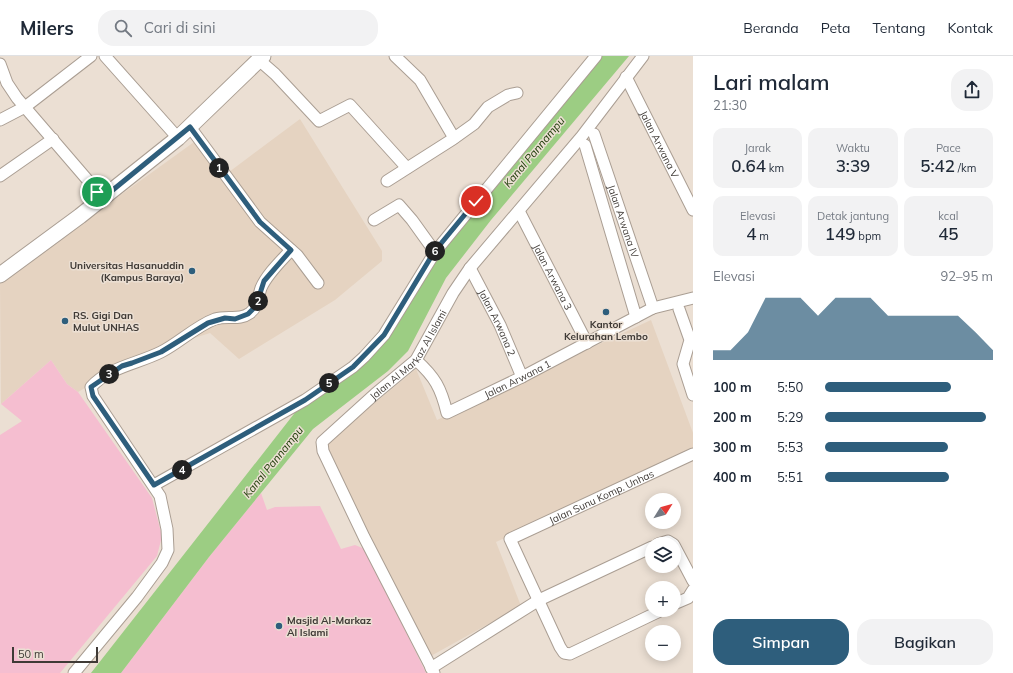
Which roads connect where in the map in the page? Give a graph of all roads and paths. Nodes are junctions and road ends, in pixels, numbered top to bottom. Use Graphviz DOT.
graph roads {
  1 [pos="91,56"];
  2 [pos="105,56"];
  3 [pos="395,56"];
  4 [pos="596,56"];
  5 [pos="643,56"];
  6 [pos="261,58"];
  7 [pos="0,64"];
  8 [pos="626,77"];
  9 [pos="516,93"];
  10 [pos="25,107"];
  11 [pos="0,120"];
  12 [pos="190,127"];
  13 [pos="594,134"];
  14 [pos="178,138"];
  15 [pos="454,138"];
  16 [pos="53,139"];
  17 [pos="585,145"];
  18 [pos="407,168"];
  19 [pos="0,176"];
  20 [pos="387,181"];
  21 [pos="103,198"];
  22 [pos="693,210"];
  23 [pos="519,211"];
  24 [pos="374,220"];
  25 [pos="291,250"];
  26 [pos="434,252"];
  27 [pos="470,268"];
  28 [pos="0,275"];
  29 [pos="318,283"];
  30 [pos="693,298"];
  31 [pos="653,308"];
  32 [pos="679,309"];
  33 [pos="636,317"];
  34 [pos="587,343"];
  35 [pos="416,360"];
  36 [pos="522,377"];
  37 [pos="693,395"];
  38 [pos="693,454"];
  39 [pos="154,485"];
  40 [pos="645,550"];
  41 [pos="681,558"];
  42 [pos="693,581"];
  43 [pos="693,590"];
  44 [pos="539,600"];
  45 [pos="681,601"];
  46 [pos="647,617"];
  47 [pos="432,671"];
  48 [pos="74,673"];
  1 -- 10 [label="street"];
  2 -- 14 [label="street"];
  3 -- 15 [label="street"];
  4 -- 26 [label="street"];
  5 -- 8 [label="street, Jalan Al Markaz Al Islami"];
  6 -- 12 [label="street"];
  6 -- 18 [label="street"];
  7 -- 10 [label="street"];
  8 -- 22 [label="street, Jalan Arwana V"];
  8 -- 23 [label="street, Jalan Al Markaz Al Islami"];
  9 -- 15 [label="street"];
  10 -- 11 [label="street"];
  10 -- 16 [label="street"];
  12 -- 14 [label="street"];
  12 -- 25 [label="street"];
  13 -- 31 [label="street, Jalan Arwana IV"];
  14 -- 21 [label="street"];
  15 -- 18 [label="street"];
  16 -- 19 [label="street"];
  16 -- 21 [label="street"];
  17 -- 33 [label="street"];
  18 -- 20 [label="street"];
  21 -- 28 [label="street"];
  23 -- 27 [label="street, Jalan Al Markaz Al Islami"];
  23 -- 34 [label="street, Jalan Arwana 3"];
  24 -- 26 [label="street"];
  25 -- 29 [label="street"];
  25 -- 39 [label="street"];
  26 -- 39 [label="street"];
  27 -- 35 [label="street, Jalan Al Markaz Al Islami"];
  27 -- 36 [label="street, Jalan Arwana 2"];
  30 -- 31 [label="street, Jalan Arwana 1"];
  31 -- 33 [label="street, Jalan Arwana 1"];
  32 -- 37 [label="street"];
  33 -- 34 [label="street, Jalan Arwana 1"];
  34 -- 36 [label="street, Jalan Arwana 1"];
  35 -- 36 [label="street, Jalan Arwana 1"];
  35 -- 47 [label="street, Jalan Al Markaz Al Islami"];
  38 -- 44 [label="street, Jalan Sunu Komp. Unhas"];
  39 -- 48 [label="street"];
  40 -- 44 [label="street"];
  41 -- 42 [label="street"];
  43 -- 45 [label="street"];
  44 -- 46 [label="street"];
  44 -- 47 [label="street"];
}
